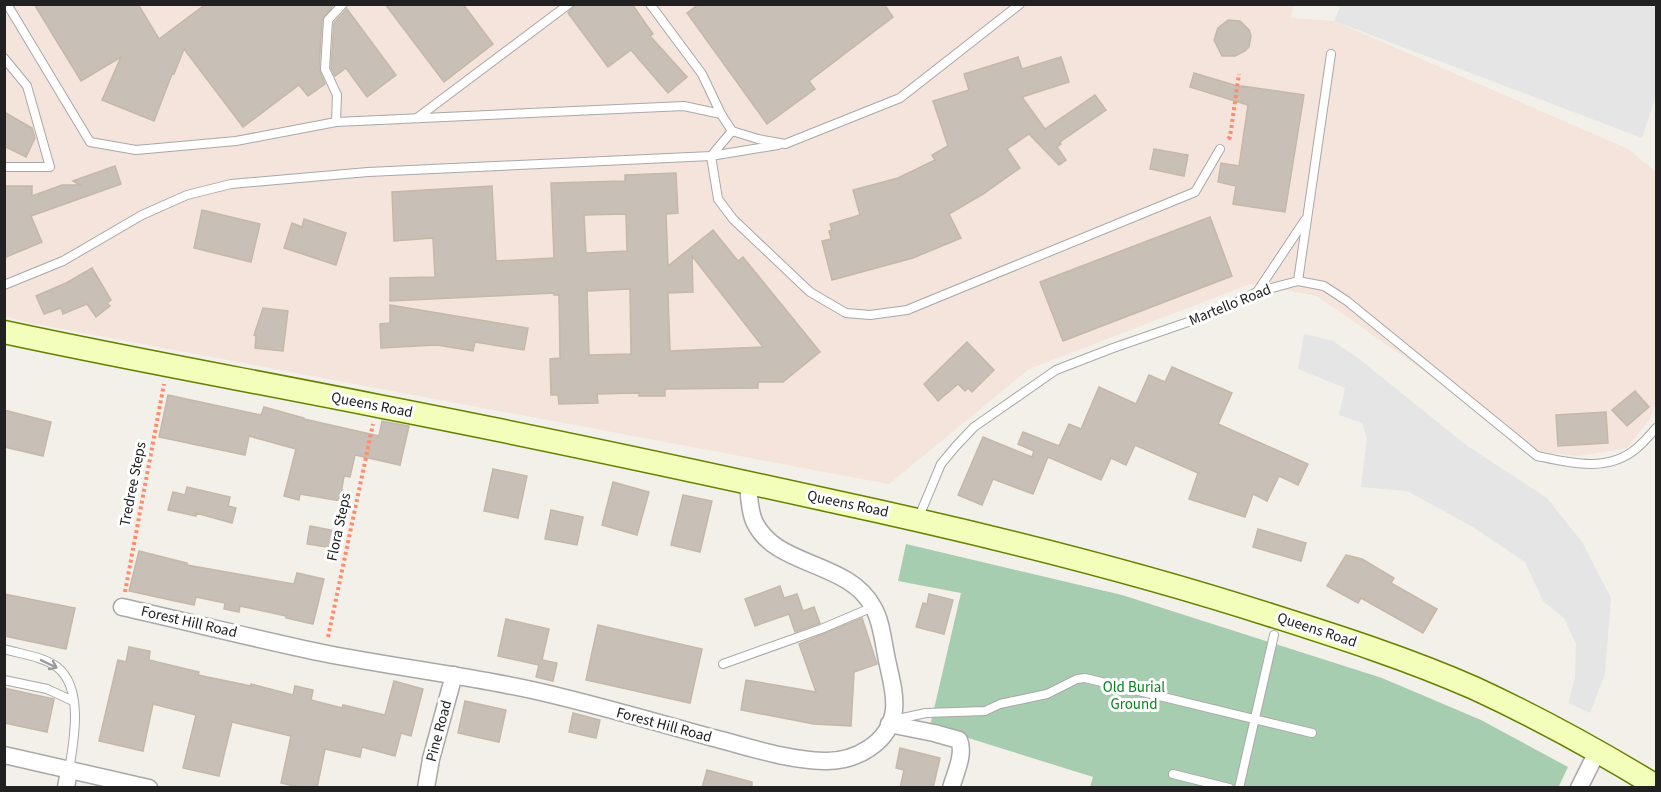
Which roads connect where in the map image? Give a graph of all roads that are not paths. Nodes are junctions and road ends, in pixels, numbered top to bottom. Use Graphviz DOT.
graph roads {
  1 [pos="7,4"];
  2 [pos="343,4"];
  3 [pos="569,4"];
  4 [pos="650,4"];
  5 [pos="1020,4"];
  6 [pos="1331,54"];
  7 [pos="4,58"];
  8 [pos="721,114"];
  9 [pos="416,118"];
  10 [pos="336,122"];
  11 [pos="732,131"];
  12 [pos="785,144"];
  13 [pos="1220,149"];
  14 [pos="711,156"];
  15 [pos="4,166"];
  16 [pos="1307,217"];
  17 [pos="1298,281"];
  18 [pos="4,285"];
  19 [pos="1257,292"];
  20 [pos="4,332"];
  21 [pos="1656,428"];
  22 [pos="748,482"];
  23 [pos="918,519"];
  24 [pos="122,607"];
  25 [pos="874,607"];
  26 [pos="1274,635"];
  27 [pos="4,649"];
  28 [pos="723,664"];
  29 [pos="454,675"];
  30 [pos="4,680"];
  31 [pos="73,702"];
  32 [pos="1254,719"];
  33 [pos="891,722"];
  34 [pos="1312,734"];
  35 [pos="1598,750"];
  36 [pos="4,755"];
  37 [pos="69,770"];
  38 [pos="1173,774"];
  39 [pos="1656,786"];
  40 [pos="66,788"];
  41 [pos="149,788"];
  42 [pos="426,788"];
  43 [pos="951,788"];
  44 [pos="1229,788"];
  45 [pos="1239,788"];
  46 [pos="1579,788"];
  1 -- 10 [label="lane"];
  2 -- 10 [label="lane"];
  3 -- 9 [label="lane"];
  4 -- 8 [label="lane"];
  5 -- 12 [label="lane"];
  6 -- 16 [label="lane"];
  7 -- 15 [label="lane"];
  8 -- 9 [label="lane"];
  8 -- 11 [label="lane"];
  9 -- 10 [label="lane"];
  11 -- 12 [label="lane"];
  11 -- 14 [label="lane"];
  12 -- 14 [label="lane"];
  13 -- 14 [label="lane"];
  14 -- 18 [label="lane"];
  16 -- 17 [label="lane"];
  16 -- 19 [label="lane"];
  17 -- 19 [label="lane, Martello Road"];
  17 -- 21 [label="lane, Martello Road"];
  19 -- 23 [label="lane, Martello Road"];
  20 -- 22 [label="main road, Queens Road"];
  22 -- 23 [label="main road, Queens Road"];
  22 -- 25 [label="street"];
  23 -- 35 [label="main road, Queens Road"];
  24 -- 29 [label="street, Forest Hill Road"];
  25 -- 28 [label="lane"];
  25 -- 33 [label="street"];
  26 -- 32 [label="lane"];
  27 -- 31 [label="lane, one-way"];
  29 -- 33 [label="street, Forest Hill Road"];
  29 -- 42 [label="street, Pine Road"];
  30 -- 31 [label="lane"];
  31 -- 37 [label="lane"];
  32 -- 33 [label="lane"];
  32 -- 34 [label="lane"];
  32 -- 45 [label="lane"];
  33 -- 43 [label="street"];
  35 -- 39 [label="main road, Queens Road"];
  35 -- 46 [label="street"];
  36 -- 37 [label="street"];
  37 -- 40 [label="street"];
  37 -- 41 [label="street"];
  38 -- 44 [label="lane"];
}
